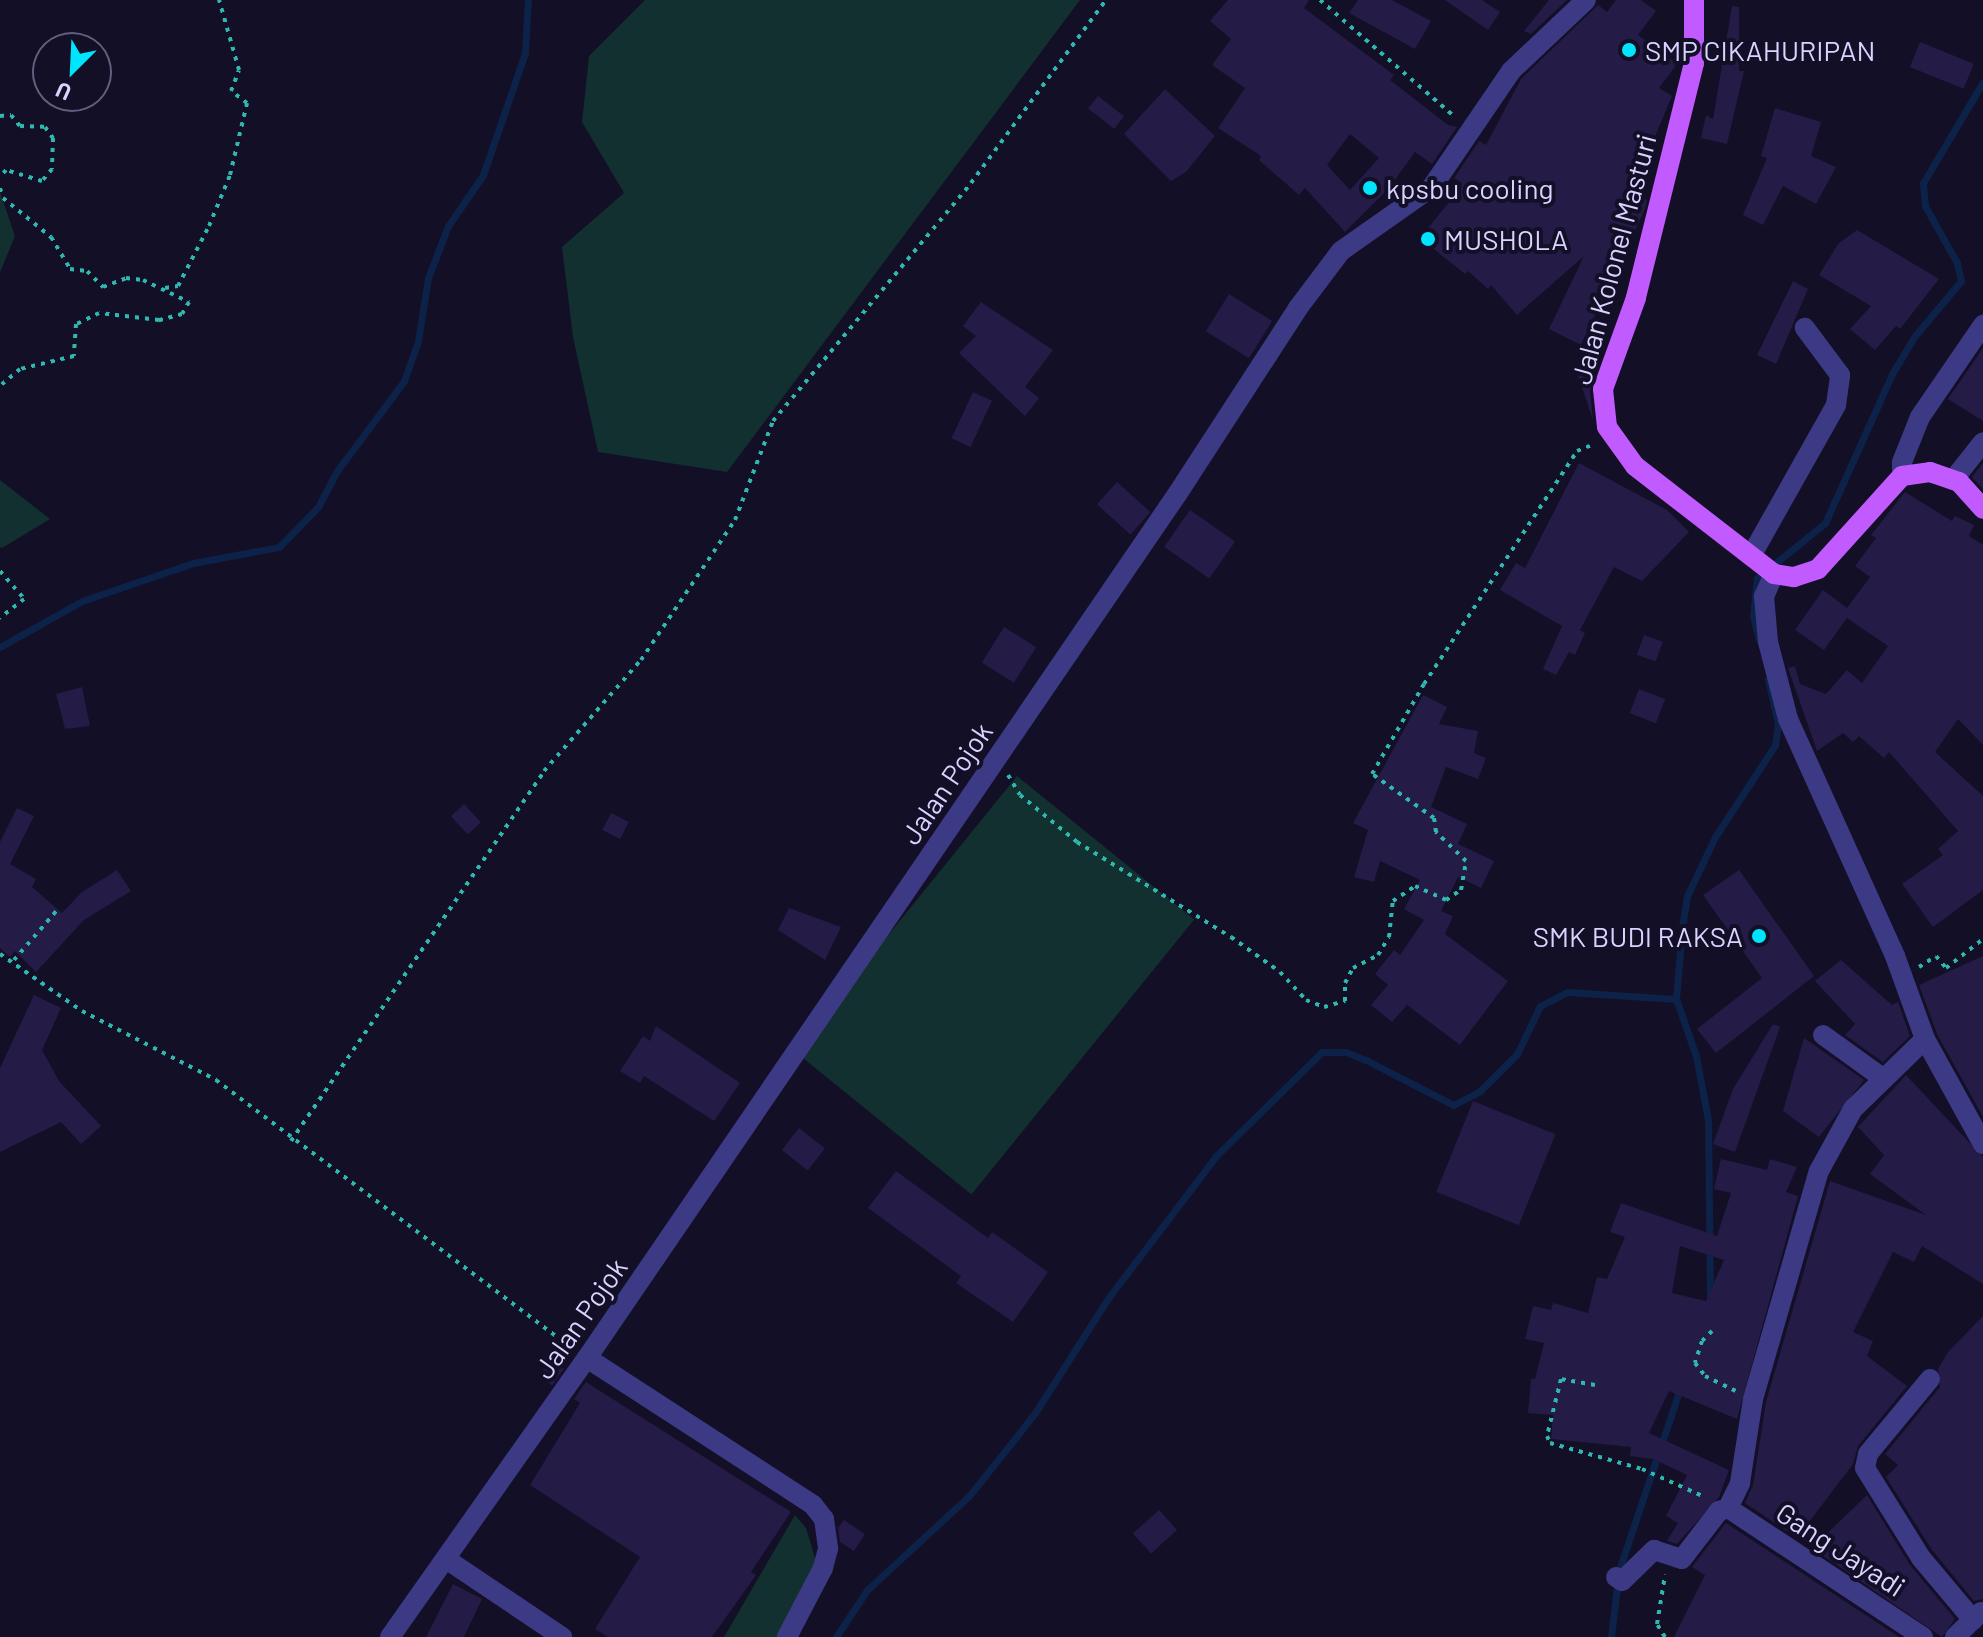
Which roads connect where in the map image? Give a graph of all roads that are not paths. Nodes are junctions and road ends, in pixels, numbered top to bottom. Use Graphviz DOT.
graph roads {
  1 [pos="1586,0"];
  2 [pos="1694,0"];
  3 [pos="1983,325"];
  4 [pos="1805,328"];
  5 [pos="1983,442"];
  6 [pos="1902,476"];
  7 [pos="1953,480"];
  8 [pos="1983,509"];
  9 [pos="1751,556"];
  10 [pos="1774,574"];
  11 [pos="1823,1035"];
  12 [pos="1925,1039"];
  13 [pos="1884,1079"];
  14 [pos="1983,1144"];
  15 [pos="587,1358"];
  16 [pos="1930,1379"];
  17 [pos="1728,1508"];
  18 [pos="446,1559"];
  19 [pos="1616,1577"];
  20 [pos="1978,1615"];
  21 [pos="390,1637"];
  22 [pos="562,1637"];
  23 [pos="787,1637"];
  24 [pos="1923,1637"];
  25 [pos="1955,1637"];
  1 -- 15 [label="street, Jalan Pojok"];
  2 -- 9 [label="main road, Jalan Kolonel Masturi"];
  3 -- 6 [label="street"];
  4 -- 9 [label="street"];
  5 -- 7 [label="street"];
  6 -- 7 [label="main road"];
  6 -- 10 [label="main road"];
  7 -- 8 [label="main road"];
  9 -- 10 [label="main road, Jalan Kolonel Masturi"];
  10 -- 12 [label="street"];
  11 -- 13 [label="street"];
  12 -- 13 [label="street"];
  12 -- 14 [label="street"];
  13 -- 17 [label="street"];
  15 -- 18 [label="street, Jalan Pojok"];
  15 -- 23 [label="street"];
  16 -- 20 [label="street"];
  17 -- 19 [label="street"];
  17 -- 24 [label="street, Gang Jayadi"];
  18 -- 21 [label="street, Jalan Pojok"];
  18 -- 22 [label="street"];
  20 -- 25 [label="street"];
}
